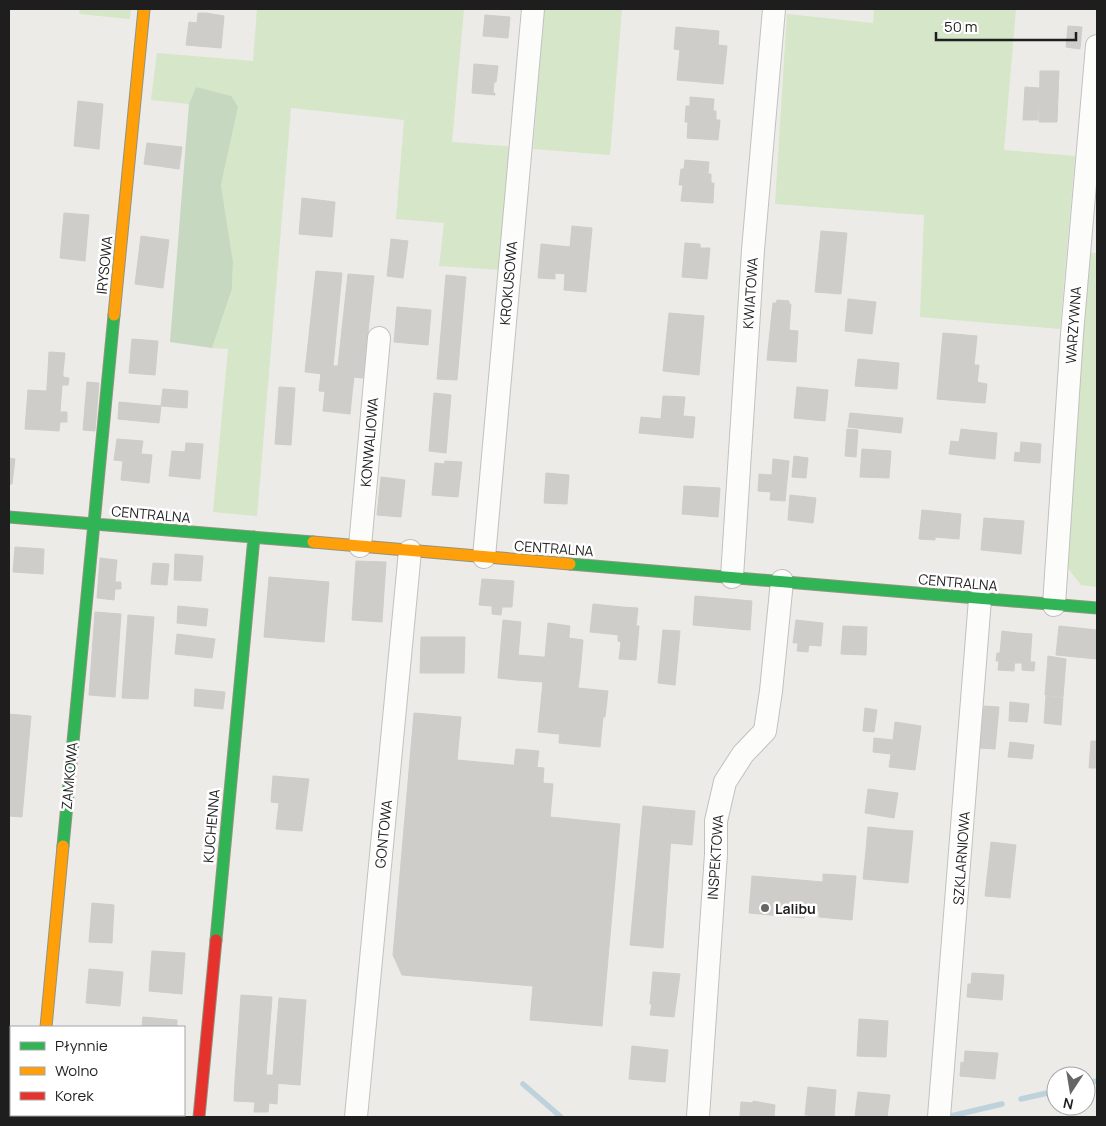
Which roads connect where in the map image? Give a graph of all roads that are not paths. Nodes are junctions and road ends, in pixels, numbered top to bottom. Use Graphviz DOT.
graph roads {
  1 [pos="144,9"];
  2 [pos="533,9"];
  3 [pos="774,9"];
  4 [pos="1097,46"];
  5 [pos="379,338"];
  6 [pos="9,517"];
  7 [pos="93,524"];
  8 [pos="254,537"];
  9 [pos="360,546"];
  10 [pos="410,551"];
  11 [pos="484,557"];
  12 [pos="732,577"];
  13 [pos="782,581"];
  14 [pos="980,599"];
  15 [pos="1054,605"];
  16 [pos="1097,608"];
  17 [pos="46,1026"];
  18 [pos="200,1117"];
  19 [pos="356,1117"];
  20 [pos="698,1117"];
  21 [pos="940,1117"];
  1 -- 7 [label="street, IRYSOWA"];
  2 -- 11 [label="street, KROKUSOWA"];
  3 -- 12 [label="street, KWIATOWA"];
  4 -- 15 [label="street, WARZYWNA"];
  5 -- 9 [label="street, KONWALIOWA"];
  6 -- 7 [label="street, CENTRALNA"];
  7 -- 8 [label="street, CENTRALNA"];
  7 -- 17 [label="street, ZAMKOWA"];
  8 -- 9 [label="street, CENTRALNA"];
  8 -- 18 [label="street, KUCHENNA"];
  9 -- 10 [label="street, CENTRALNA"];
  10 -- 11 [label="street, CENTRALNA"];
  10 -- 19 [label="street, GONTOWA"];
  11 -- 12 [label="street, CENTRALNA"];
  12 -- 13 [label="street, CENTRALNA"];
  13 -- 14 [label="street, CENTRALNA"];
  13 -- 20 [label="street, INSPEKTOWA"];
  14 -- 15 [label="street, CENTRALNA"];
  14 -- 21 [label="street, SZKLARNIOWA"];
  15 -- 16 [label="street, CENTRALNA"];
}
